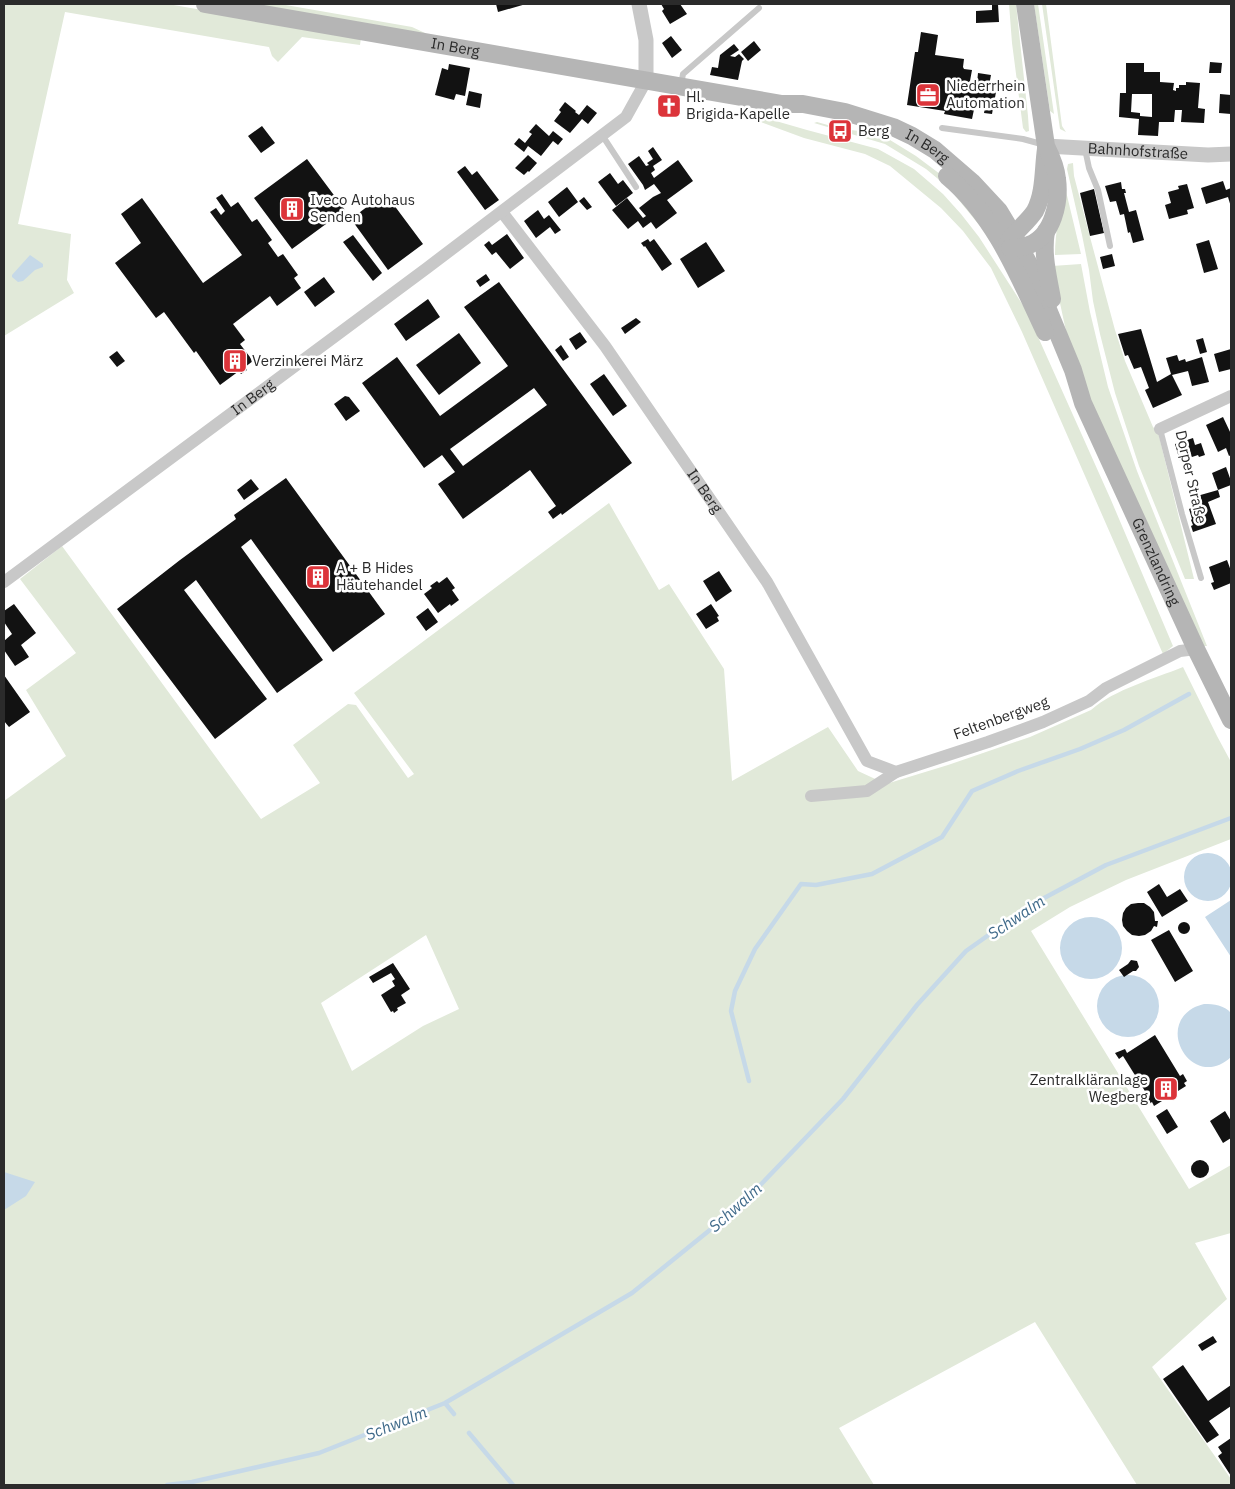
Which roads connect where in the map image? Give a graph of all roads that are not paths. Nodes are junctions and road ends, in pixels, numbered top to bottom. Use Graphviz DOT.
graph roads {
  1 [pos="205,4"];
  2 [pos="638,4"];
  3 [pos="1026,4"];
  4 [pos="759,8"];
  5 [pos="646,81"];
  6 [pos="681,86"];
  7 [pos="942,128"];
  8 [pos="602,136"];
  9 [pos="1046,146"];
  10 [pos="1085,149"];
  11 [pos="1231,154"];
  12 [pos="636,187"];
  13 [pos="502,212"];
  14 [pos="1046,231"];
  15 [pos="1013,243"];
  16 [pos="1110,246"];
  17 [pos="1060,339"];
  18 [pos="1231,396"];
  19 [pos="1083,403"];
  20 [pos="1160,429"];
  21 [pos="1201,578"];
  22 [pos="4,582"];
  23 [pos="1196,649"];
  24 [pos="1231,720"];
  25 [pos="896,772"];
  26 [pos="811,796"];
  1 -- 5 [label="main road, In Berg"];
  2 -- 5 [label="street"];
  3 -- 9 [label="main road"];
  4 -- 6 [label="lane"];
  5 -- 6 [label="main road, In Berg"];
  5 -- 8 [label="street, In Berg"];
  6 -- 15 [label="main road, In Berg"];
  7 -- 9 [label="lane"];
  8 -- 12 [label="lane"];
  8 -- 13 [label="street, In Berg"];
  9 -- 10 [label="street, Bahnhofstraße"];
  9 -- 14 [label="main road"];
  9 -- 15 [label="main road"];
  10 -- 11 [label="street, Bahnhofstraße"];
  10 -- 16 [label="lane"];
  13 -- 22 [label="street, In Berg"];
  13 -- 25 [label="street, In Berg"];
  14 -- 15 [label="main road"];
  14 -- 17 [label="main road"];
  15 -- 17 [label="main road, Grenzlandring"];
  15 -- 19 [label="main road, Grenzlandring"];
  17 -- 19 [label="main road, Grenzlandring"];
  18 -- 20 [label="street, Dorper Straße"];
  19 -- 23 [label="main road, Grenzlandring"];
  20 -- 21 [label="lane, Dorper Straße"];
  23 -- 24 [label="main road, Grenzlandring"];
  23 -- 25 [label="street, Feltenbergweg"];
  25 -- 26 [label="street, Feltenbergweg"];
}
